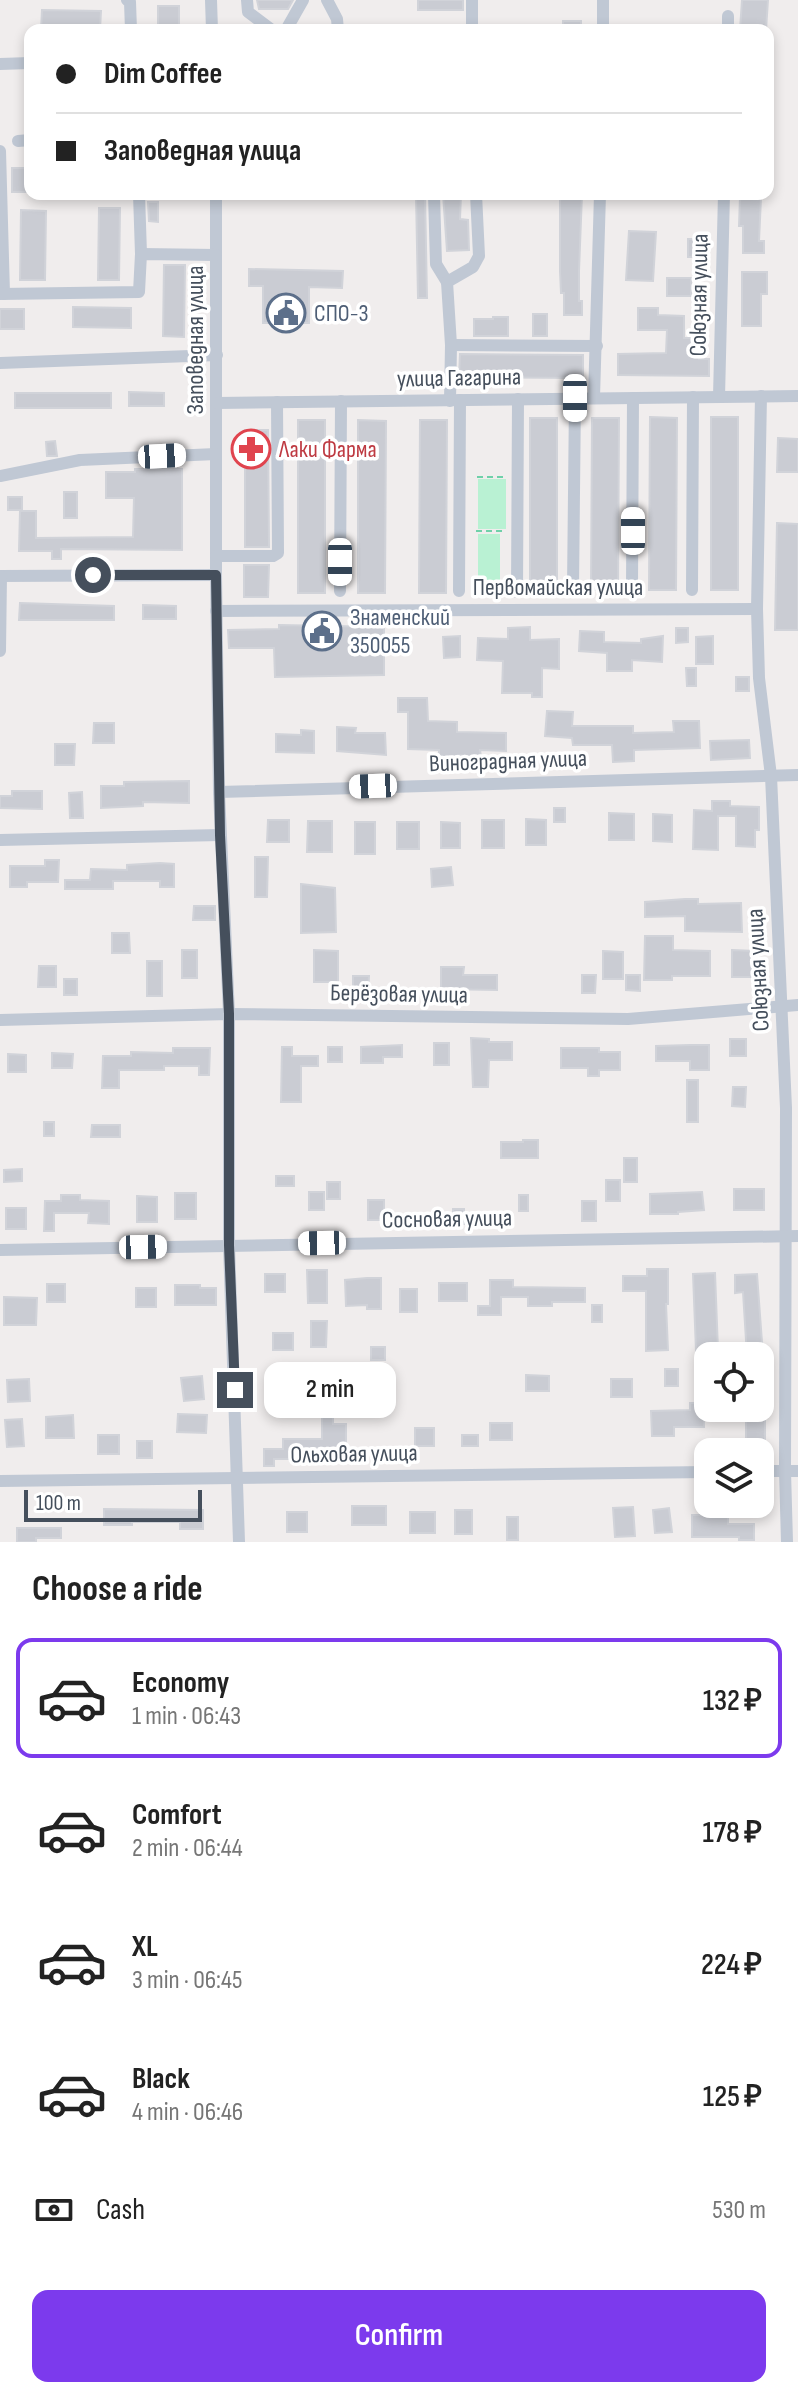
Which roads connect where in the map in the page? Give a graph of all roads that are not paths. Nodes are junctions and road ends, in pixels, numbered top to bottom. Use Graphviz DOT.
graph roads {
  1 [pos="127,0"];
  2 [pos="211,0"];
  3 [pos="247,0"];
  4 [pos="303,0"];
  5 [pos="327,0"];
  6 [pos="472,0"];
  7 [pos="603,0"];
  8 [pos="131,24"];
  9 [pos="212,24"];
  10 [pos="264,24"];
  11 [pos="289,24"];
  12 [pos="337,24"];
  13 [pos="472,24"];
  14 [pos="603,24"];
  15 [pos="24,63"];
  16 [pos="0,64"];
  17 [pos="0,151"];
  18 [pos="139,200"];
  19 [pos="216,200"];
  20 [pos="434,200"];
  21 [pos="476,200"];
  22 [pos="600,200"];
  23 [pos="724,200"];
  24 [pos="1,203"];
  25 [pos="141,254"];
  26 [pos="216,255"];
  27 [pos="447,282"];
  28 [pos="2,294"];
  29 [pos="451,345"];
  30 [pos="597,346"];
  31 [pos="217,355"];
  32 [pos="0,363"];
  33 [pos="761,396"];
  34 [pos="798,396"];
  35 [pos="693,397"];
  36 [pos="719,397"];
  37 [pos="575,398"];
  38 [pos="594,398"];
  39 [pos="633,398"];
  40 [pos="518,399"];
  41 [pos="455,400"];
  42 [pos="341,401"];
  43 [pos="277,402"];
  44 [pos="217,403"];
  45 [pos="216,454"];
  46 [pos="0,476"];
  47 [pos="216,556"];
  48 [pos="216,575"];
  49 [pos="1,576"];
  50 [pos="573,588"];
  51 [pos="632,589"];
  52 [pos="692,590"];
  53 [pos="340,591"];
  54 [pos="459,591"];
  55 [pos="517,592"];
  56 [pos="757,609"];
  57 [pos="216,611"];
  58 [pos="0,651"];
  59 [pos="798,775"];
  60 [pos="771,776"];
  61 [pos="219,792"];
  62 [pos="220,835"];
  63 [pos="0,840"];
  64 [pos="798,1005"];
  65 [pos="782,1006"];
  66 [pos="229,1014"];
  67 [pos="0,1020"];
  68 [pos="792,1236"];
  69 [pos="229,1245"];
  70 [pos="0,1250"];
  71 [pos="791,1471"];
  72 [pos="694,1472"];
  73 [pos="238,1477"];
  74 [pos="0,1481"];
  75 [pos="239,1542"];
  76 [pos="787,1542"];
  1 -- 8 [label="street"];
  2 -- 9 [label="street"];
  3 -- 10 [label="street"];
  4 -- 11 [label="street"];
  5 -- 12 [label="street"];
  6 -- 13 [label="street"];
  7 -- 14 [label="street"];
  15 -- 16 [label="street"];
  17 -- 24 [label="street"];
  18 -- 25 [label="street"];
  19 -- 26 [label="street, Заповедная улица"];
  20 -- 27 [label="street"];
  21 -- 27 [label="street"];
  22 -- 30 [label="street"];
  23 -- 36 [label="street, Союзная улица"];
  24 -- 28 [label="street"];
  25 -- 26 [label="street"];
  25 -- 28 [label="street"];
  26 -- 31 [label="street, Заповедная улица"];
  27 -- 29 [label="street"];
  29 -- 30 [label="street"];
  29 -- 41 [label="street"];
  30 -- 38 [label="street"];
  31 -- 32 [label="street"];
  31 -- 44 [label="street, Заповедная улица"];
  33 -- 34 [label="street, улица Гагарина"];
  33 -- 36 [label="street, улица Гагарина"];
  33 -- 56 [label="street, Союзная улица"];
  35 -- 36 [label="street, улица Гагарина"];
  35 -- 39 [label="street, улица Гагарина"];
  35 -- 52 [label="street"];
  37 -- 38 [label="street, улица Гагарина"];
  37 -- 40 [label="street, улица Гагарина"];
  37 -- 50 [label="street"];
  38 -- 39 [label="street, улица Гагарина"];
  39 -- 51 [label="street"];
  40 -- 41 [label="street, улица Гагарина"];
  40 -- 55 [label="street"];
  41 -- 42 [label="street, улица Гагарина"];
  41 -- 54 [label="street"];
  42 -- 43 [label="street, улица Гагарина"];
  42 -- 53 [label="street"];
  43 -- 44 [label="street, улица Гагарина"];
  43 -- 47 [label="street"];
  44 -- 45 [label="street, Заповедная улица"];
  45 -- 46 [label="street"];
  45 -- 47 [label="street, Заповедная улица"];
  47 -- 48 [label="street, Заповедная улица"];
  48 -- 49 [label="street"];
  48 -- 57 [label="street, Заповедная улица"];
  49 -- 58 [label="street"];
  56 -- 57 [label="street, Первомайская улица"];
  56 -- 60 [label="street, Союзная улица"];
  57 -- 61 [label="street, Заповедная улица"];
  59 -- 60 [label="street, Виноградная улица"];
  60 -- 61 [label="street, Виноградная улица"];
  60 -- 65 [label="street, Союзная улица"];
  61 -- 62 [label="street, Заповедная улица"];
  62 -- 63 [label="street"];
  62 -- 66 [label="street, Заповедная улица"];
  64 -- 65 [label="street, Берёзовая улица"];
  65 -- 66 [label="street, Берёзовая улица"];
  65 -- 68 [label="street, Союзная улица"];
  66 -- 67 [label="street, Берёзовая улица"];
  66 -- 69 [label="street, Заповедная улица"];
  68 -- 69 [label="street, Сосновая улица"];
  68 -- 71 [label="street, Союзная улица"];
  69 -- 70 [label="street, Сосновая улица"];
  69 -- 73 [label="street, Заповедная улица"];
  71 -- 76 [label="street, Союзная улица"];
  72 -- 73 [label="street, Ольховая улица"];
  73 -- 74 [label="street, Ольховая улица"];
  73 -- 75 [label="street, Заповедная улица"];
}
